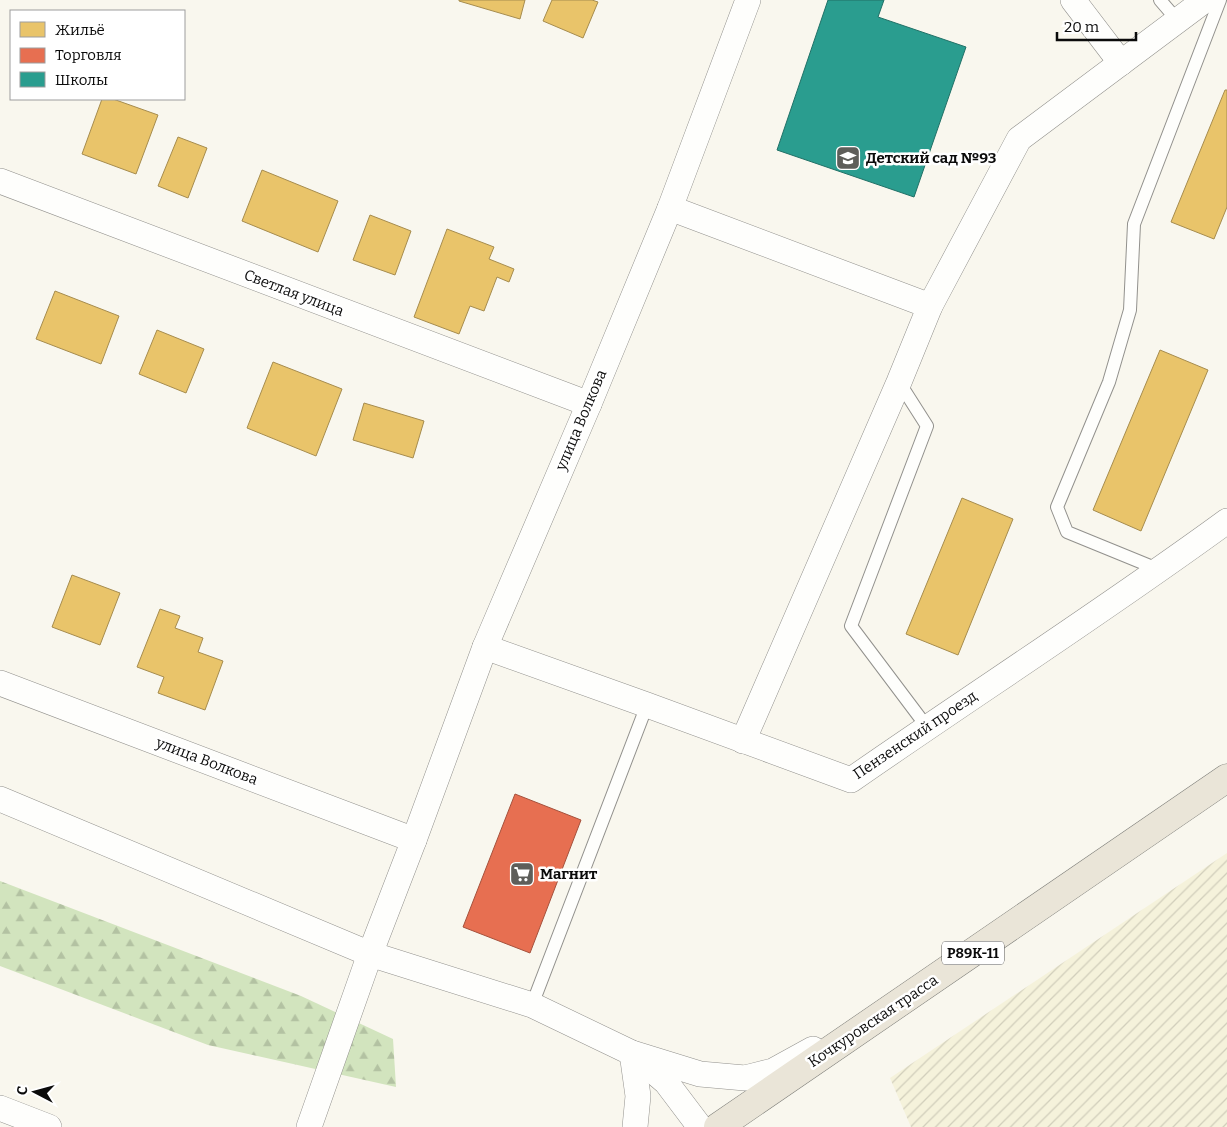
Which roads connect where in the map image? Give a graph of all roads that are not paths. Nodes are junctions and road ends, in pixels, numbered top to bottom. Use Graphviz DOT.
graph roads {
  1 [pos="748,0"];
  2 [pos="1073,0"];
  3 [pos="1160,0"];
  4 [pos="1205,0"];
  5 [pos="1220,0"];
  6 [pos="1178,21"];
  7 [pos="1121,63"];
  8 [pos="0,181"];
  9 [pos="670,208"];
  10 [pos="930,306"];
  11 [pos="899,382"];
  12 [pos="589,404"];
  13 [pos="1227,521"];
  14 [pos="1160,570"];
  15 [pos="485,647"];
  16 [pos="0,683"];
  17 [pos="647,705"];
  18 [pos="927,727"];
  19 [pos="743,741"];
  20 [pos="1227,778"];
  21 [pos="0,800"];
  22 [pos="414,840"];
  23 [pos="370,954"];
  24 [pos="922,988"];
  25 [pos="532,1005"];
  26 [pos="632,1053"];
  27 [pos="0,1108"];
  28 [pos="49,1127"];
  29 [pos="309,1127"];
  30 [pos="635,1127"];
  31 [pos="700,1127"];
  32 [pos="718,1127"];
  1 -- 9 [label="street, улица Волкова"];
  2 -- 7 [label="street"];
  3 -- 6 [label="lane"];
  4 -- 6 [label="street"];
  5 -- 14 [label="lane"];
  6 -- 7 [label="street"];
  7 -- 10 [label="street"];
  8 -- 12 [label="street, Светлая улица"];
  9 -- 10 [label="street"];
  9 -- 12 [label="street, улица Волкова"];
  10 -- 11 [label="street"];
  11 -- 18 [label="lane"];
  11 -- 19 [label="street"];
  12 -- 15 [label="street, улица Волкова"];
  13 -- 14 [label="street, Пензенский проезд"];
  14 -- 18 [label="street, Пензенский проезд"];
  15 -- 17 [label="street, Пензенский проезд"];
  15 -- 22 [label="street, улица Волкова"];
  16 -- 22 [label="street, улица Волкова"];
  17 -- 19 [label="street, Пензенский проезд"];
  17 -- 25 [label="lane"];
  18 -- 19 [label="street, Пензенский проезд"];
  20 -- 24 [label="main road, Кочкуровская трасса / Р89К-11"];
  21 -- 23 [label="street"];
  22 -- 23 [label="street, улица Волкова"];
  23 -- 25 [label="street"];
  23 -- 29 [label="street, улица Волкова"];
  24 -- 26 [label="street"];
  24 -- 32 [label="main road, Кочкуровская трасса / Р89К-11"];
  25 -- 26 [label="street"];
  26 -- 30 [label="street"];
  26 -- 31 [label="street"];
  27 -- 28 [label="street"];
}
